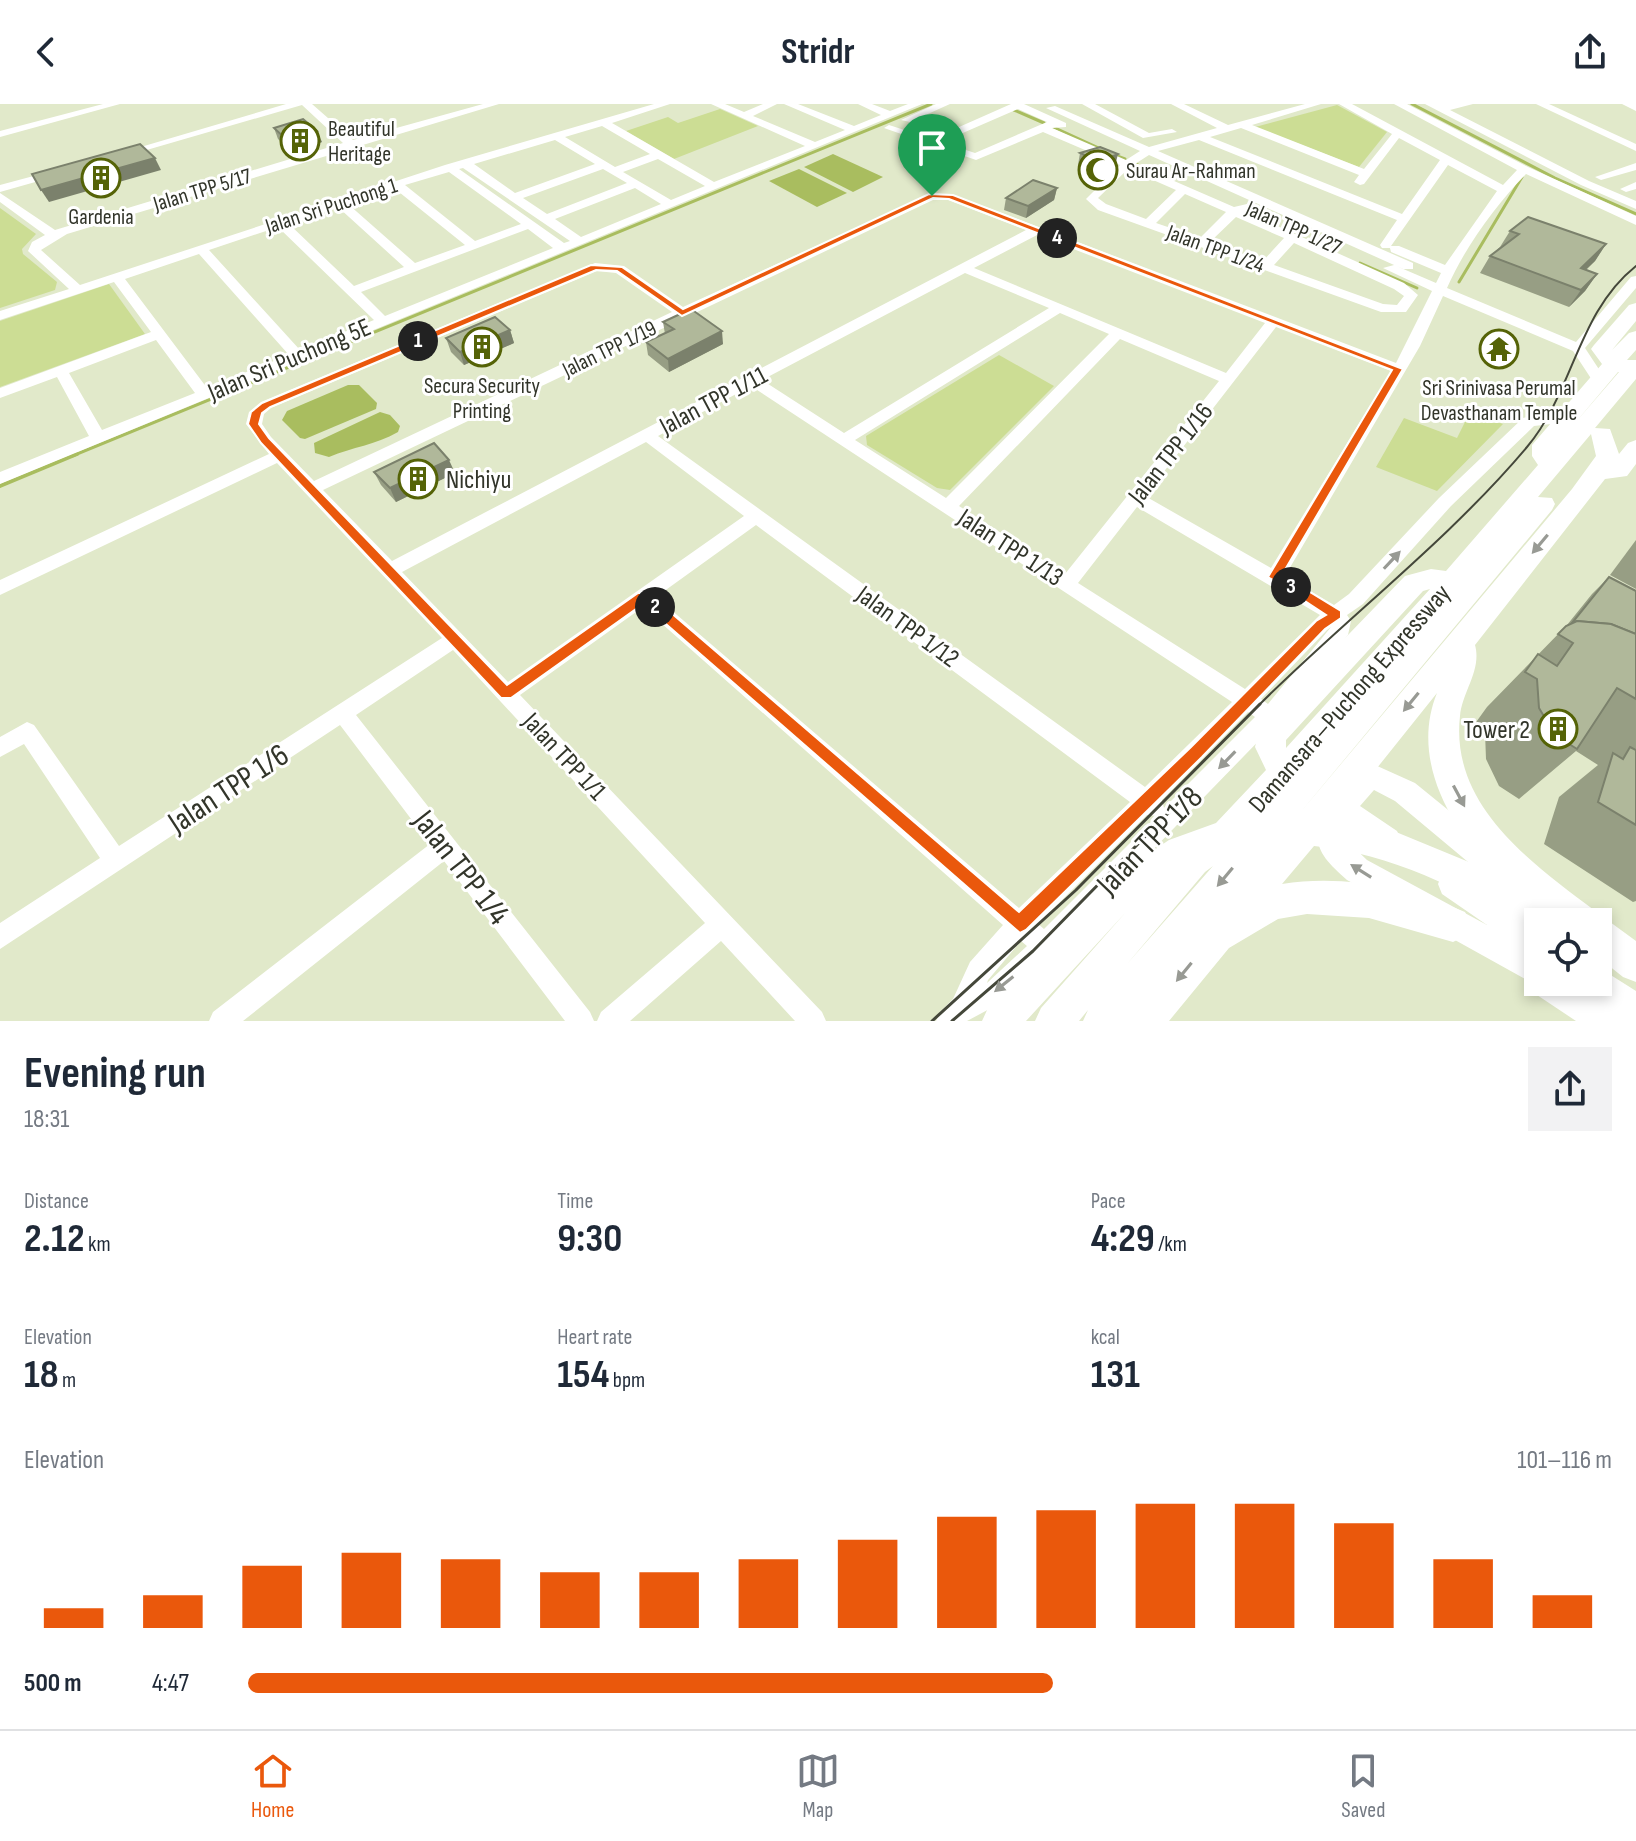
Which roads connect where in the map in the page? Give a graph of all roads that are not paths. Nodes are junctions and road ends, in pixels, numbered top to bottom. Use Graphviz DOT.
graph roads {
  1 [pos="114,104"];
  2 [pos="297,104"];
  3 [pos="306,104"];
  4 [pos="494,104"];
  5 [pos="665,104"];
  6 [pos="716,104"];
  7 [pos="772,104"];
  8 [pos="863,104"];
  9 [pos="917,104"];
  10 [pos="945,104"];
  11 [pos="1087,104"];
  12 [pos="1176,104"];
  13 [pos="1316,104"];
  14 [pos="1344,104"];
  15 [pos="1399,104"];
  16 [pos="1541,104"];
  17 [pos="1627,104"];
  18 [pos="797,105"];
  19 [pos="1017,105"];
  20 [pos="1463,105"];
  21 [pos="1044,107"];
  22 [pos="1435,107"];
  23 [pos="1636,108"];
  24 [pos="891,115"];
  25 [pos="744,116"];
  26 [pos="602,122"];
  27 [pos="1239,124"];
  28 [pos="1049,125"];
  29 [pos="1225,128"];
  30 [pos="1182,129"];
  31 [pos="855,130"];
  32 [pos="0,134"];
  33 [pos="1397,134"];
  34 [pos="555,136"];
  35 [pos="1199,136"];
  36 [pos="931,143"];
  37 [pos="351,144"];
  38 [pos="815,146"];
  39 [pos="1636,148"];
  40 [pos="658,155"];
  41 [pos="1142,155"];
  42 [pos="104,159"];
  43 [pos="1446,160"];
  44 [pos="464,163"];
  45 [pos="1636,166"];
  46 [pos="449,167"];
  47 [pos="74,168"];
  48 [pos="609,168"];
  49 [pos="1524,169"];
  50 [pos="1366,174"];
  51 [pos="1601,177"];
  52 [pos="396,184"];
  53 [pos="635,184"];
  54 [pos="714,187"];
  55 [pos="0,189"];
  56 [pos="1184,189"];
  57 [pos="1633,189"];
  58 [pos="1504,190"];
  59 [pos="0,196"];
  60 [pos="1349,196"];
  61 [pos="514,197"];
  62 [pos="339,202"];
  63 [pos="670,204"];
  64 [pos="1636,205"];
  65 [pos="1240,208"];
  66 [pos="545,219"];
  67 [pos="1405,219"];
  68 [pos="1636,221"];
  69 [pos="280,222"];
  70 [pos="1148,224"];
  71 [pos="529,225"];
  72 [pos="1036,230"];
  73 [pos="53,235"];
  74 [pos="1292,237"];
  75 [pos="579,241"];
  76 [pos="1202,243"];
  77 [pos="473,245"];
  78 [pos="1386,245"];
  79 [pos="200,248"];
  80 [pos="562,248"];
  81 [pos="1266,266"];
  82 [pos="413,268"];
  83 [pos="964,268"];
  84 [pos="116,276"];
  85 [pos="1342,277"];
  86 [pos="1636,280"];
  87 [pos="1444,281"];
  88 [pos="77,289"];
  89 [pos="352,291"];
  90 [pos="1059,308"];
  91 [pos="1636,309"];
  92 [pos="682,313"];
  93 [pos="0,316"];
  94 [pos="382,320"];
  95 [pos="1274,321"];
  96 [pos="1118,333"];
  97 [pos="159,334"];
  98 [pos="1636,337"];
  99 [pos="1581,344"];
  100 [pos="297,355"];
  101 [pos="1398,369"];
  102 [pos="1636,369"];
  103 [pos="60,370"];
  104 [pos="1228,379"];
  105 [pos="751,380"];
  106 [pos="1599,380"];
  107 [pos="1636,390"];
  108 [pos="0,393"];
  109 [pos="204,394"];
  110 [pos="1568,417"];
  111 [pos="1602,434"];
  112 [pos="646,435"];
  113 [pos="98,438"];
  114 [pos="844,440"];
  115 [pos="1636,448"];
  116 [pos="279,456"];
  117 [pos="1552,466"];
  118 [pos="1597,472"];
  119 [pos="0,478"];
  120 [pos="313,488"];
  121 [pos="1135,498"];
  122 [pos="948,507"];
  123 [pos="756,516"];
  124 [pos="390,570"];
  125 [pos="1275,577"];
  126 [pos="1451,582"];
  127 [pos="1067,584"];
  128 [pos="0,588"];
  129 [pos="643,596"];
  130 [pos="1328,609"];
  131 [pos="455,639"];
  132 [pos="1460,642"];
  133 [pos="506,694"];
  134 [pos="1245,699"];
  135 [pos="343,713"];
  136 [pos="1270,716"];
  137 [pos="0,748"];
  138 [pos="1280,766"];
  139 [pos="1146,801"];
  140 [pos="1169,818"];
  141 [pos="445,846"];
  142 [pos="116,861"];
  143 [pos="1356,898"];
  144 [pos="1528,908"];
  145 [pos="1552,908"];
  146 [pos="722,924"];
  147 [pos="1020,924"];
  148 [pos="1453,924"];
  149 [pos="1524,932"];
  150 [pos="0,937"];
  151 [pos="1211,938"];
  152 [pos="1061,943"];
  153 [pos="1524,962"];
  154 [pos="1617,969"];
  155 [pos="1524,974"];
  156 [pos="1562,996"];
  157 [pos="955,1015"];
  158 [pos="222,1021"];
  159 [pos="581,1021"];
  160 [pos="610,1021"];
  161 [pos="813,1021"];
  162 [pos="1001,1021"];
  163 [pos="1054,1021"];
  164 [pos="1102,1021"];
  165 [pos="1145,1021"];
  166 [pos="1595,1021"];
  1 -- 32 [label="street"];
  2 -- 42 [label="street"];
  3 -- 37 [label="street"];
  4 -- 37 [label="street, Jalan TPP 5/17"];
  5 -- 26 [label="street, Jalan Sri Puchong 1"];
  6 -- 25 [label="street"];
  7 -- 25 [label="street"];
  8 -- 24 [label="street"];
  9 -- 24 [label="street, Jalan Sri Puchong 5E"];
  10 -- 36 [label="street"];
  11 -- 30 [label="street"];
  12 -- 29 [label="street"];
  13 -- 27 [label="street"];
  14 -- 33 [label="street"];
  15 -- 49 [label="street"];
  16 -- 39 [label="street"];
  17 -- 23 [label="street"];
  18 -- 31 [label="street"];
  19 -- 21 [label="street, Jalan TPP 1/27"];
  19 -- 36 [label="street"];
  20 -- 22 [label="street"];
  20 -- 51 [label="street"];
  21 -- 28 [label="street, Jalan TPP 1/27"];
  21 -- 41 [label="street, Jalan TPP 1/27"];
  22 -- 64 [label="street"];
  24 -- 31 [label="street, Jalan Sri Puchong 5E"];
  25 -- 38 [label="street"];
  26 -- 34 [label="street, Jalan Sri Puchong 1"];
  26 -- 40 [label="street"];
  27 -- 29 [label="street"];
  27 -- 50 [label="street"];
  28 -- 36 [label="street"];
  28 -- 41 [label="street, Jalan TPP 1/27"];
  29 -- 35 [label="street"];
  31 -- 38 [label="street, Jalan Sri Puchong 5E"];
  33 -- 43 [label="street"];
  33 -- 50 [label="street"];
  34 -- 44 [label="street, Jalan Sri Puchong 1"];
  34 -- 48 [label="street"];
  35 -- 41 [label="street"];
  35 -- 60 [label="street"];
  37 -- 73 [label="street, Jalan TPP 5/17"];
  38 -- 54 [label="street, Jalan Sri Puchong 5E"];
  40 -- 48 [label="street"];
  40 -- 54 [label="street"];
  41 -- 56 [label="street"];
  41 -- 65 [label="street, Jalan TPP 1/27"];
  41 -- 70 [label="street, Jalan TPP 1/24"];
  41 -- 78 [label="street, Jalan TPP 1/27"];
  41 -- 87 [label="street, Jalan TPP 1/27"];
  43 -- 58 [label="street"];
  43 -- 67 [label="street"];
  44 -- 46 [label="street, Jalan Sri Puchong 1"];
  44 -- 61 [label="street"];
  45 -- 51 [label="street"];
  46 -- 52 [label="street, Jalan Sri Puchong 1"];
  46 -- 71 [label="street"];
  47 -- 55 [label="street"];
  48 -- 53 [label="street"];
  48 -- 61 [label="street"];
  49 -- 58 [label="street"];
  49 -- 68 [label="street"];
  50 -- 60 [label="street"];
  51 -- 57 [label="street"];
  52 -- 62 [label="street, Jalan Sri Puchong 1"];
  52 -- 77 [label="street"];
  53 -- 63 [label="street"];
  53 -- 66 [label="street"];
  54 -- 63 [label="street, Jalan Sri Puchong 5E"];
  56 -- 65 [label="street"];
  56 -- 70 [label="street"];
  58 -- 87 [label="street"];
  59 -- 73 [label="street"];
  60 -- 67 [label="street"];
  61 -- 66 [label="street"];
  62 -- 69 [label="street, Jalan Sri Puchong 1"];
  62 -- 82 [label="street"];
  63 -- 75 [label="street, Jalan Sri Puchong 5E"];
  65 -- 74 [label="street"];
  65 -- 76 [label="street"];
  65 -- 87 [label="street, Jalan TPP 1/27"];
  66 -- 75 [label="street"];
  67 -- 78 [label="street"];
  69 -- 79 [label="street, Jalan Sri Puchong 1"];
  69 -- 89 [label="street"];
  70 -- 76 [label="street, Jalan TPP 1/24"];
  71 -- 77 [label="street"];
  71 -- 80 [label="street"];
  72 -- 83 [label="street, Jalan TPP 1/11"];
  72 -- 92 [label="street, Jalan TPP 1/19"];
  72 -- 95 [label="street, Jalan TPP 1/19"];
  73 -- 88 [label="street"];
  74 -- 81 [label="street"];
  74 -- 85 [label="street"];
  75 -- 80 [label="street, Jalan Sri Puchong 5E"];
  76 -- 81 [label="street, Jalan TPP 1/24"];
  77 -- 82 [label="street"];
  78 -- 87 [label="street, Jalan TPP 1/27"];
  79 -- 84 [label="street, Jalan Sri Puchong 1"];
  79 -- 100 [label="street"];
  80 -- 94 [label="street, Jalan Sri Puchong 5E"];
  81 -- 85 [label="street, Jalan TPP 1/24"];
  82 -- 89 [label="street"];
  83 -- 90 [label="street"];
  83 -- 105 [label="street, Jalan TPP 1/11"];
  84 -- 88 [label="street, Jalan Sri Puchong 1"];
  84 -- 97 [label="street"];
  85 -- 85 [label="street, Jalan TPP 1/24"];
  86 -- 99 [label="street"];
  87 -- 99 [label="street"];
  87 -- 101 [label="street"];
  88 -- 93 [label="street, Jalan Sri Puchong 1"];
  89 -- 94 [label="street"];
  90 -- 96 [label="street"];
  90 -- 114 [label="street"];
  91 -- 102 [label="highway"];
  92 -- 116 [label="street, Jalan TPP 1/1"];
  92 -- 120 [label="street, Jalan TPP 1/19"];
  94 -- 100 [label="street, Jalan Sri Puchong 5E"];
  95 -- 101 [label="street, Jalan TPP 1/19"];
  95 -- 104 [label="street, Jalan TPP 1/16"];
  96 -- 104 [label="street"];
  96 -- 122 [label="street"];
  97 -- 103 [label="street"];
  97 -- 109 [label="street"];
  98 -- 106 [label="highway"];
  99 -- 106 [label="street"];
  100 -- 109 [label="street, Jalan Sri Puchong 5E"];
  101 -- 125 [label="street"];
  102 -- 117 [label="highway, Damansara–Puchong Expressway"];
  103 -- 108 [label="street"];
  103 -- 113 [label="street"];
  104 -- 121 [label="street, Jalan TPP 1/16"];
  105 -- 112 [label="street, Jalan TPP 1/11"];
  105 -- 114 [label="street, Jalan TPP 1/13"];
  106 -- 110 [label="highway"];
  107 -- 111 [label="highway, Damansara–Puchong Expressway"];
  109 -- 113 [label="street, Jalan Sri Puchong 5E"];
  110 -- 117 [label="highway"];
  130 -- 110 [label="street, one-way"];
  111 -- 118 [label="highway"];
  111 -- 164 [label="highway, Damansara–Puchong Expressway, one-way"];
  112 -- 123 [label="street, Jalan TPP 1/12"];
  112 -- 124 [label="street, Jalan TPP 1/11"];
  113 -- 119 [label="street, Jalan Sri Puchong 5E"];
  114 -- 122 [label="street, Jalan TPP 1/13"];
  115 -- 118 [label="highway"];
  116 -- 120 [label="street, Jalan TPP 1/1"];
  116 -- 128 [label="street"];
  117 -- 126 [label="highway, Damansara–Puchong Expressway"];
  118 -- 132 [label="highway, one-way"];
  120 -- 124 [label="street, Jalan TPP 1/1"];
  121 -- 125 [label="street"];
  121 -- 127 [label="street, Jalan TPP 1/16"];
  122 -- 127 [label="street, Jalan TPP 1/13"];
  123 -- 129 [label="street"];
  123 -- 139 [label="street, Jalan TPP 1/12"];
  124 -- 131 [label="street, Jalan TPP 1/1"];
  125 -- 130 [label="street"];
  126 -- 138 [label="highway"];
  126 -- 163 [label="highway, Damansara–Puchong Expressway"];
  127 -- 134 [label="street, Jalan TPP 1/13"];
  129 -- 133 [label="street"];
  129 -- 147 [label="street"];
  130 -- 134 [label="street, Jalan TPP 1/8"];
  130 -- 136 [label="street, Jalan TPP 1/8"];
  131 -- 133 [label="street, Jalan TPP 1/1"];
  131 -- 135 [label="street, Jalan TPP 1/6"];
  132 -- 151 [label="highway, one-way"];
  132 -- 154 [label="highway, one-way"];
  133 -- 146 [label="street, Jalan TPP 1/1"];
  134 -- 136 [label="street, Jalan TPP 1/13"];
  134 -- 139 [label="street, Jalan TPP 1/8"];
  135 -- 141 [label="street, Jalan TPP 1/4"];
  135 -- 142 [label="street, Jalan TPP 1/6"];
  136 -- 140 [label="street, Jalan TPP 1/8, one-way"];
  137 -- 142 [label="street"];
  138 -- 149 [label="main road"];
  139 -- 140 [label="street, Jalan TPP 1/12"];
  139 -- 147 [label="street, Jalan TPP 1/8"];
  140 -- 152 [label="street, Jalan TPP 1/8"];
  141 -- 158 [label="street"];
  141 -- 159 [label="street, Jalan TPP 1/4"];
  142 -- 150 [label="street, Jalan TPP 1/6"];
  143 -- 148 [label="highway"];
  143 -- 151 [label="highway"];
  143 -- 155 [label="street"];
  144 -- 152 [label="highway"];
  148 -- 145 [label="main road, one-way"];
  146 -- 160 [label="street"];
  146 -- 161 [label="street, Jalan TPP 1/1"];
  147 -- 152 [label="street"];
  147 -- 157 [label="street, Jalan TPP 1/8"];
  148 -- 153 [label="main road"];
  151 -- 165 [label="highway, one-way"];
  152 -- 157 [label="street, Jalan TPP 1/8, one-way"];
  152 -- 162 [label="highway"];
  156 -- 166 [label="street"];
}
